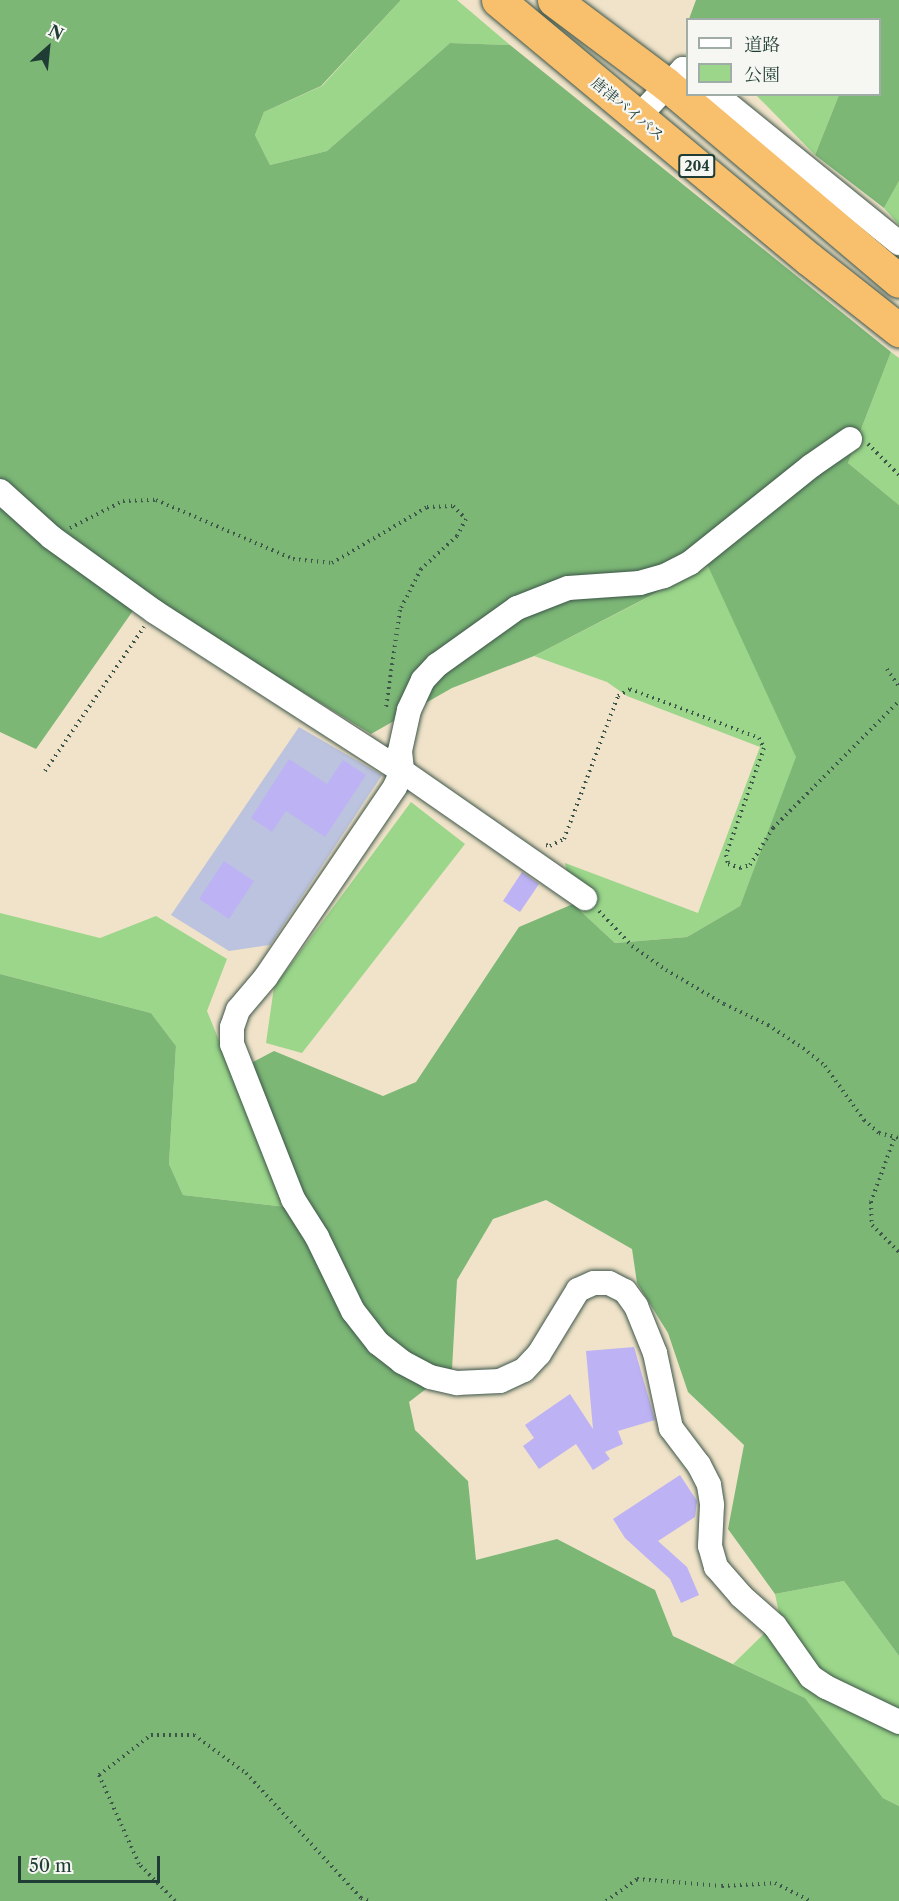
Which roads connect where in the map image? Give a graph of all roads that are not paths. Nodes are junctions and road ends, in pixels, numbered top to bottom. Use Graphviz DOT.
graph roads {
  1 [pos="498,0"];
  2 [pos="554,0"];
  3 [pos="676,79"];
  4 [pos="695,96"];
  5 [pos="717,96"];
  6 [pos="638,117"];
  7 [pos="899,243"];
  8 [pos="899,281"];
  9 [pos="899,330"];
  10 [pos="850,439"];
  11 [pos="0,491"];
  12 [pos="402,771"];
  13 [pos="585,898"];
  14 [pos="899,1722"];
  1 -- 6 [label="highway, 唐津バイパス / 204"];
  2 -- 3 [label="highway, 204"];
  3 -- 6 [label="street"];
  4 -- 8 [label="highway, 204"];
  5 -- 7 [label="street"];
  6 -- 9 [label="highway, 唐津バイパス / 204"];
  10 -- 12 [label="street"];
  11 -- 12 [label="street"];
  12 -- 13 [label="street"];
  12 -- 14 [label="street"];
}
